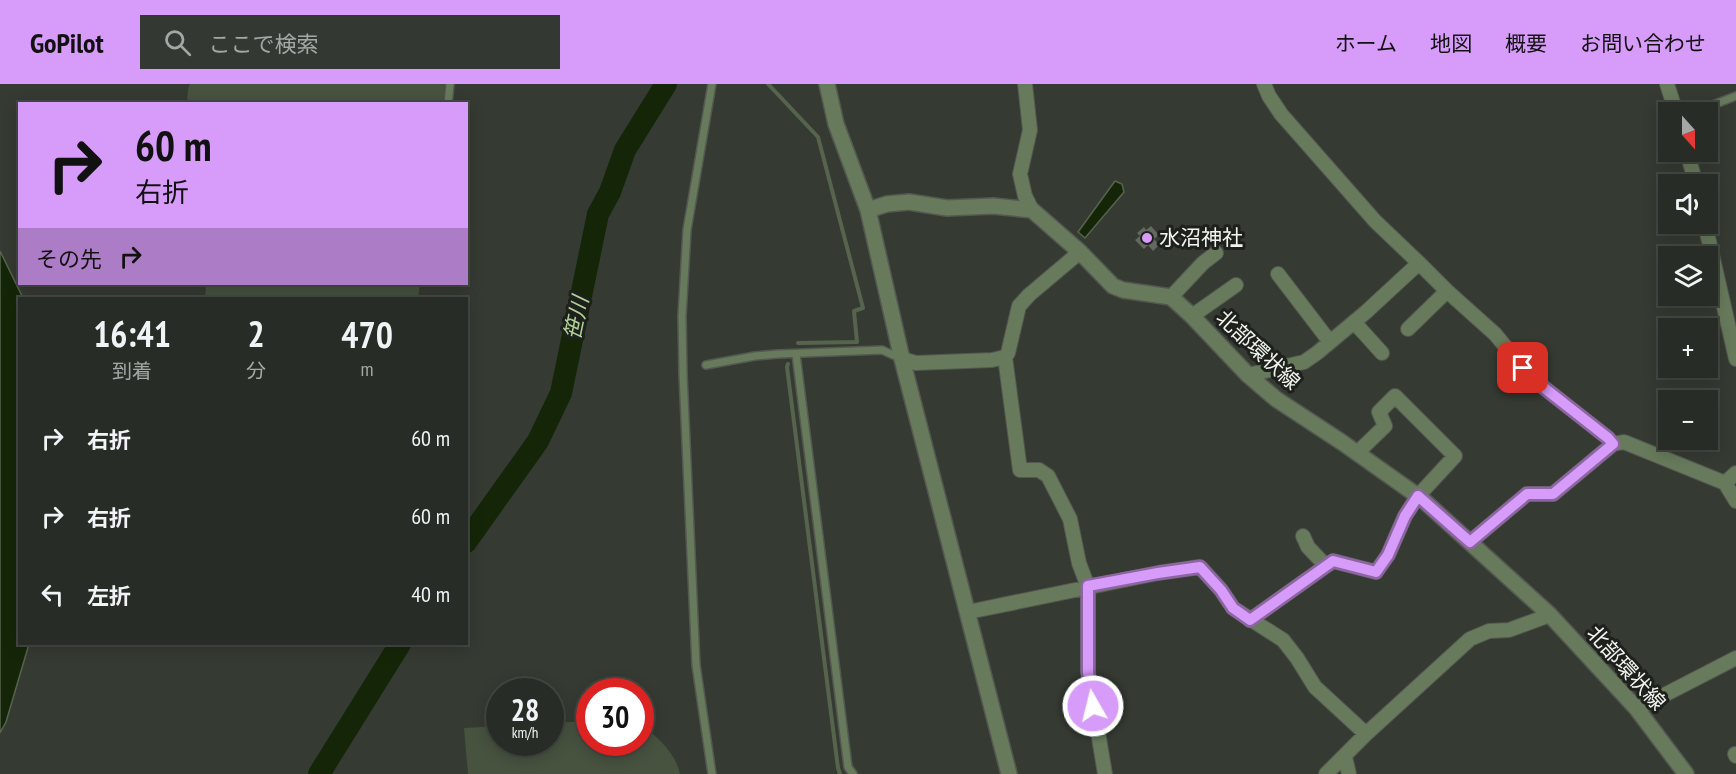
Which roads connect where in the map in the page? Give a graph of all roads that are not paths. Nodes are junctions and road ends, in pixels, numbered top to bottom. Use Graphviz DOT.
graph roads {
  1 [pos="450,84"];
  2 [pos="712,84"];
  3 [pos="827,84"];
  4 [pos="1025,84"];
  5 [pos="1264,84"];
  6 [pos="1667,84"];
  7 [pos="1736,96"];
  8 [pos="448,102"];
  9 [pos="1673,102"];
  10 [pos="1718,103"];
  11 [pos="868,210"];
  12 [pos="1032,210"];
  13 [pos="1707,234"];
  14 [pos="1080,252"];
  15 [pos="1216,253"];
  16 [pos="1419,263"];
  17 [pos="1278,274"];
  18 [pos="1236,285"];
  19 [pos="1447,291"];
  20 [pos="1171,297"];
  21 [pos="1192,316"];
  22 [pos="1354,322"];
  23 [pos="1408,328"];
  24 [pos="1330,342"];
  25 [pos="1382,353"];
  26 [pos="795,354"];
  27 [pos="1005,357"];
  28 [pos="902,359"];
  29 [pos="1736,359"];
  30 [pos="706,365"];
  31 [pos="1248,375"];
  32 [pos="1613,444"];
  33 [pos="1357,453"];
  34 [pos="1736,472"];
  35 [pos="1725,483"];
  36 [pos="1418,496"];
  37 [pos="1736,501"];
  38 [pos="1303,536"];
  39 [pos="1470,542"];
  40 [pos="1326,566"];
  41 [pos="1088,586"];
  42 [pos="968,612"];
  43 [pos="1550,615"];
  44 [pos="1250,620"];
  45 [pos="1735,661"];
  46 [pos="1637,709"];
  47 [pos="1366,734"];
  48 [pos="1345,757"];
  49 [pos="712,774"];
  50 [pos="853,774"];
  51 [pos="1010,774"];
  52 [pos="1105,774"];
  53 [pos="1326,774"];
  54 [pos="1349,774"];
  55 [pos="1686,774"];
  1 -- 8 [label="lane"];
  2 -- 49 [label="lane"];
  3 -- 11 [label="street"];
  4 -- 12 [label="street"];
  5 -- 16 [label="street"];
  6 -- 9 [label="street"];
  7 -- 10 [label="lane"];
  11 -- 12 [label="street"];
  11 -- 28 [label="street"];
  12 -- 14 [label="street"];
  13 -- 29 [label="street"];
  14 -- 20 [label="street"];
  14 -- 27 [label="street"];
  15 -- 20 [label="street"];
  16 -- 19 [label="street"];
  16 -- 22 [label="street"];
  17 -- 24 [label="street"];
  18 -- 21 [label="street"];
  19 -- 23 [label="street"];
  19 -- 32 [label="street"];
  20 -- 21 [label="street, 北部環状線"];
  21 -- 31 [label="street, 北部環状線"];
  22 -- 24 [label="street"];
  22 -- 25 [label="street"];
  24 -- 31 [label="street"];
  26 -- 28 [label="lane"];
  26 -- 30 [label="lane"];
  26 -- 50 [label="lane"];
  27 -- 28 [label="street"];
  27 -- 41 [label="street"];
  28 -- 42 [label="street"];
  31 -- 33 [label="street, 北部環状線"];
  32 -- 35 [label="street"];
  32 -- 39 [label="street"];
  33 -- 36 [label="street, 北部環状線"];
  33 -- 36 [label="street"];
  34 -- 35 [label="street"];
  35 -- 37 [label="street"];
  36 -- 39 [label="street, 北部環状線"];
  36 -- 40 [label="street"];
  38 -- 40 [label="street"];
  39 -- 43 [label="street, 北部環状線"];
  40 -- 44 [label="street"];
  41 -- 42 [label="street"];
  41 -- 44 [label="street"];
  41 -- 52 [label="street"];
  42 -- 51 [label="street"];
  43 -- 46 [label="street, 北部環状線"];
  43 -- 47 [label="street"];
  44 -- 47 [label="street"];
  45 -- 46 [label="street"];
  46 -- 55 [label="street, 北部環状線"];
  47 -- 48 [label="street"];
  48 -- 53 [label="street"];
  48 -- 54 [label="street"];
}
